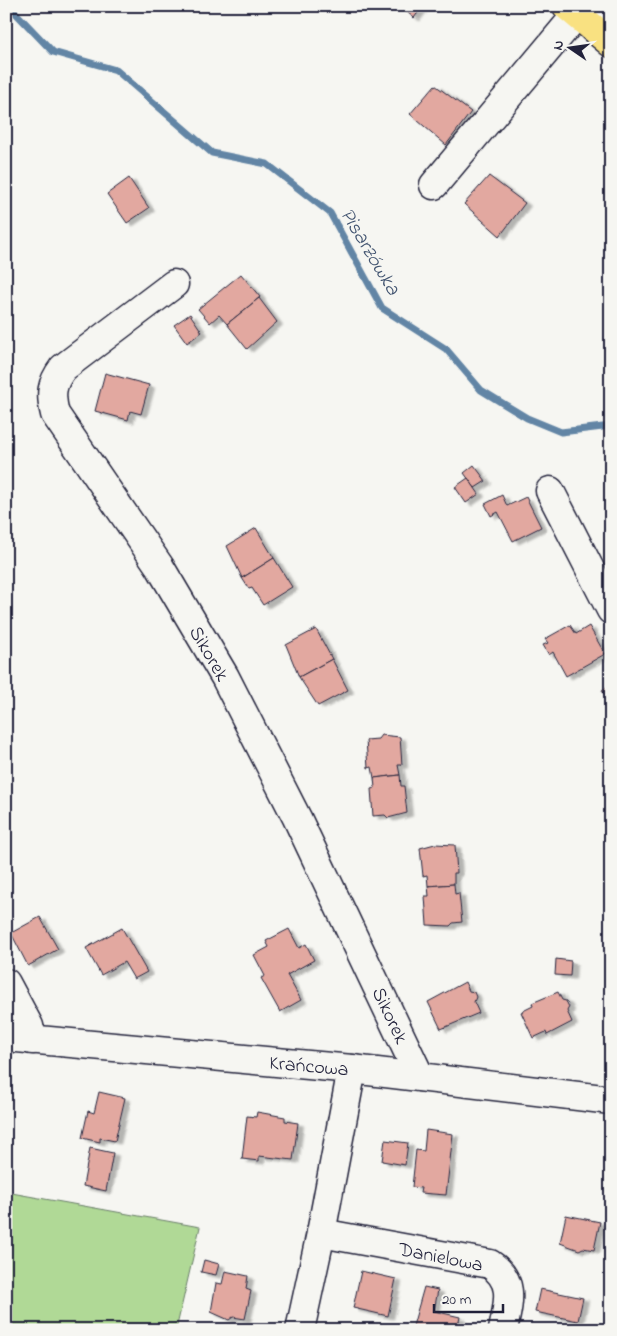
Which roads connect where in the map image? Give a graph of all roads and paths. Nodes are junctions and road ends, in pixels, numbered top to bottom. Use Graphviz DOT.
graph roads {
  1 [pos="611,8"];
  2 [pos="587,23"];
  3 [pos="434,185"];
  4 [pos="174,284"];
  5 [pos="550,491"];
  6 [pos="611,610"];
  7 [pos="6,983"];
  8 [pos="19,1039"];
  9 [pos="352,1069"];
  10 [pos="420,1077"];
  11 [pos="611,1100"];
  12 [pos="321,1233"];
  13 [pos="300,1330"];
  14 [pos="503,1330"];
  1 -- 2 [label="street"];
  2 -- 3 [label="street"];
  4 -- 10 [label="street, Sikorek"];
  5 -- 6 [label="street"];
  7 -- 8 [label="street"];
  8 -- 9 [label="street, Krańcowa"];
  9 -- 10 [label="street, Krańcowa"];
  9 -- 12 [label="street"];
  10 -- 11 [label="street, Krańcowa"];
  12 -- 13 [label="street"];
  12 -- 14 [label="street, Danielowa"];
}
